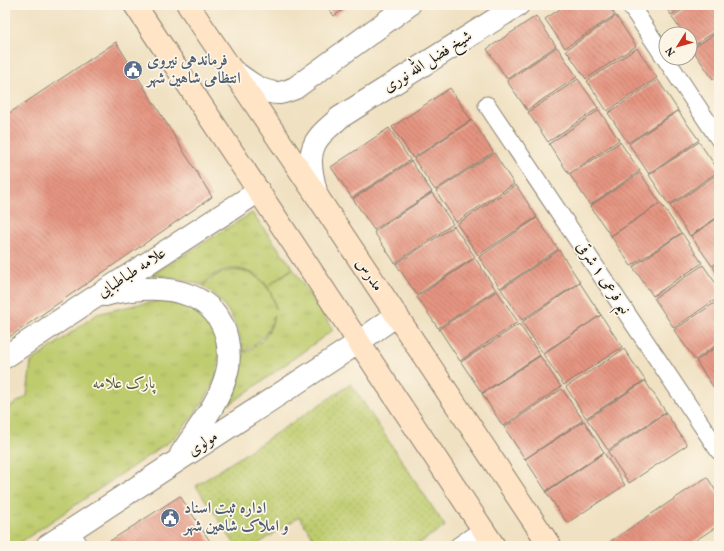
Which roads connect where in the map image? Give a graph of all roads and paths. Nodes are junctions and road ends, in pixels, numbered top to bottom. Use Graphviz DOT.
graph roads {
  1 [pos="135,5"];
  2 [pos="188,5"];
  3 [pos="408,5"];
  4 [pos="518,5"];
  5 [pos="630,5"];
  6 [pos="232,70"];
  7 [pos="487,105"];
  8 [pos="719,139"];
  9 [pos="259,191"];
  10 [pos="317,196"];
  11 [pos="89,301"];
  12 [pos="397,315"];
  13 [pos="359,341"];
  14 [pos="5,357"];
  15 [pos="719,451"];
  16 [pos="176,461"];
  17 [pos="75,538"];
  18 [pos="489,538"];
  19 [pos="47,546"];
  20 [pos="458,546"];
  21 [pos="550,546"];
  1 -- 9 [label="main road"];
  2 -- 6 [label="main road, مدرس"];
  3 -- 6 [label="street"];
  4 -- 10 [label="street, شیخ فضل الله نوری"];
  5 -- 8 [label="street"];
  6 -- 10 [label="main road, مدرس"];
  7 -- 15 [label="street, نیم فرعی ۱ شرقی"];
  9 -- 11 [label="street, علامه طباطبایی"];
  9 -- 13 [label="main road"];
  10 -- 12 [label="main road, مدرس"];
  11 -- 14 [label="street, علامه طباطبایی"];
  11 -- 16 [label="street"];
  12 -- 13 [label="street, مولوی"];
  12 -- 21 [label="main road, مدرس"];
  13 -- 16 [label="street, مولوی"];
  13 -- 18 [label="main road"];
  16 -- 17 [label="street, مولوی"];
  17 -- 19 [label="street, مولوی"];
  18 -- 20 [label="street"];
}
